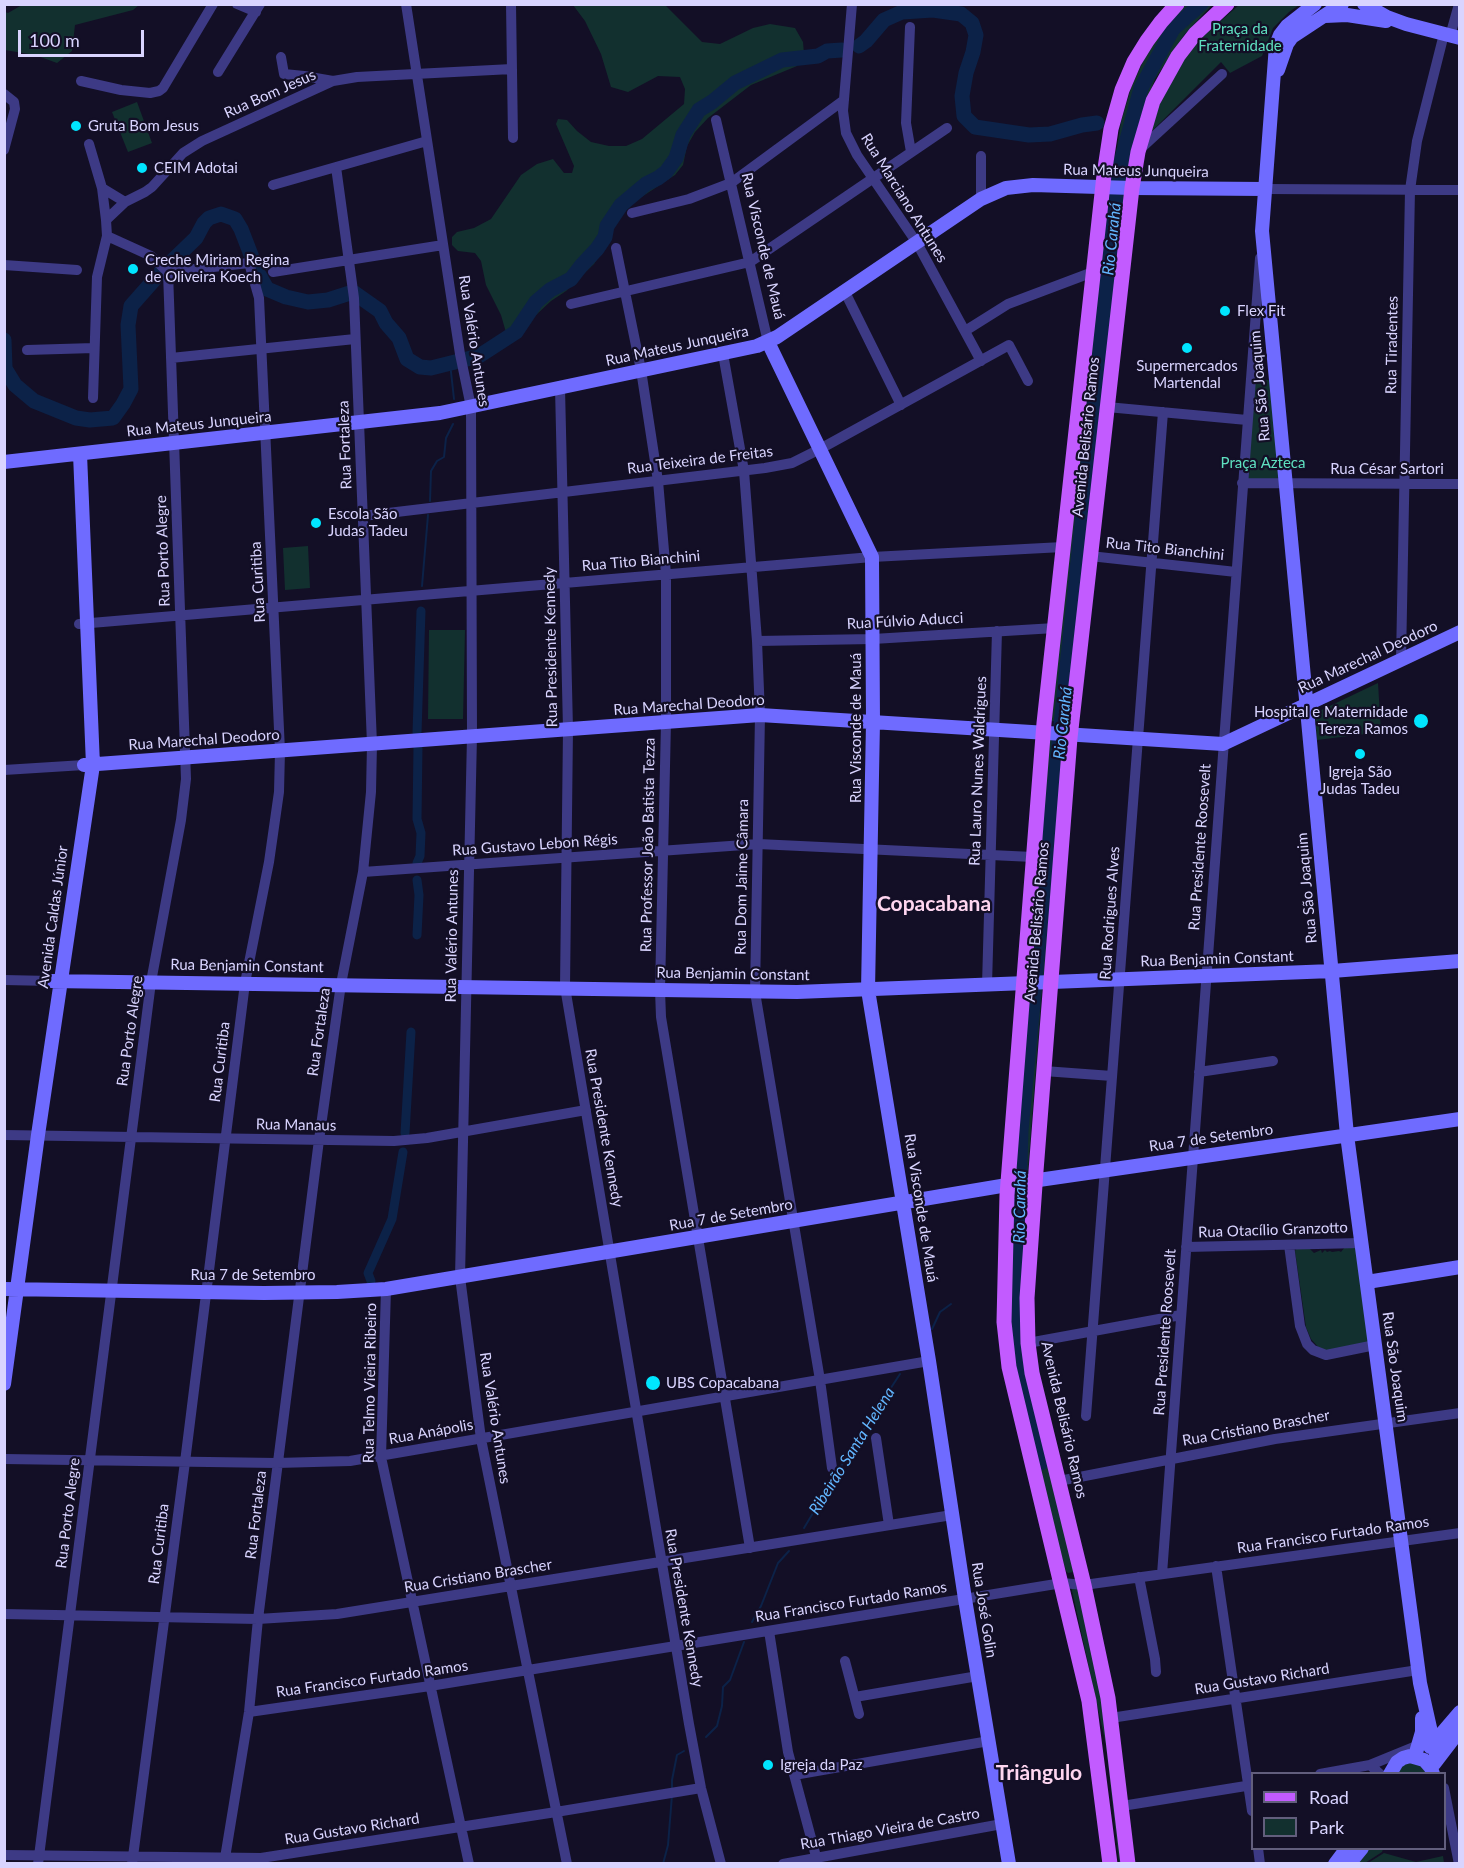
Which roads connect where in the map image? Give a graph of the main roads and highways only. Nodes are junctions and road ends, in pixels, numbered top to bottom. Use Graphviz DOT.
graph roads {
  1 [pos="1177,4"];
  2 [pos="1227,4"];
  3 [pos="1021,1183"];
  4 [pos="1110,1863"];
  5 [pos="1128,1863"];
  1 -- 3 [label="main road, Avenida Belisário Ramos"];
  2 -- 3 [label="main road, Avenida Belisário Ramos"];
  3 -- 4 [label="main road, Avenida Belisário Ramos"];
  3 -- 5 [label="main road, Avenida Belisário Ramos"];
}
